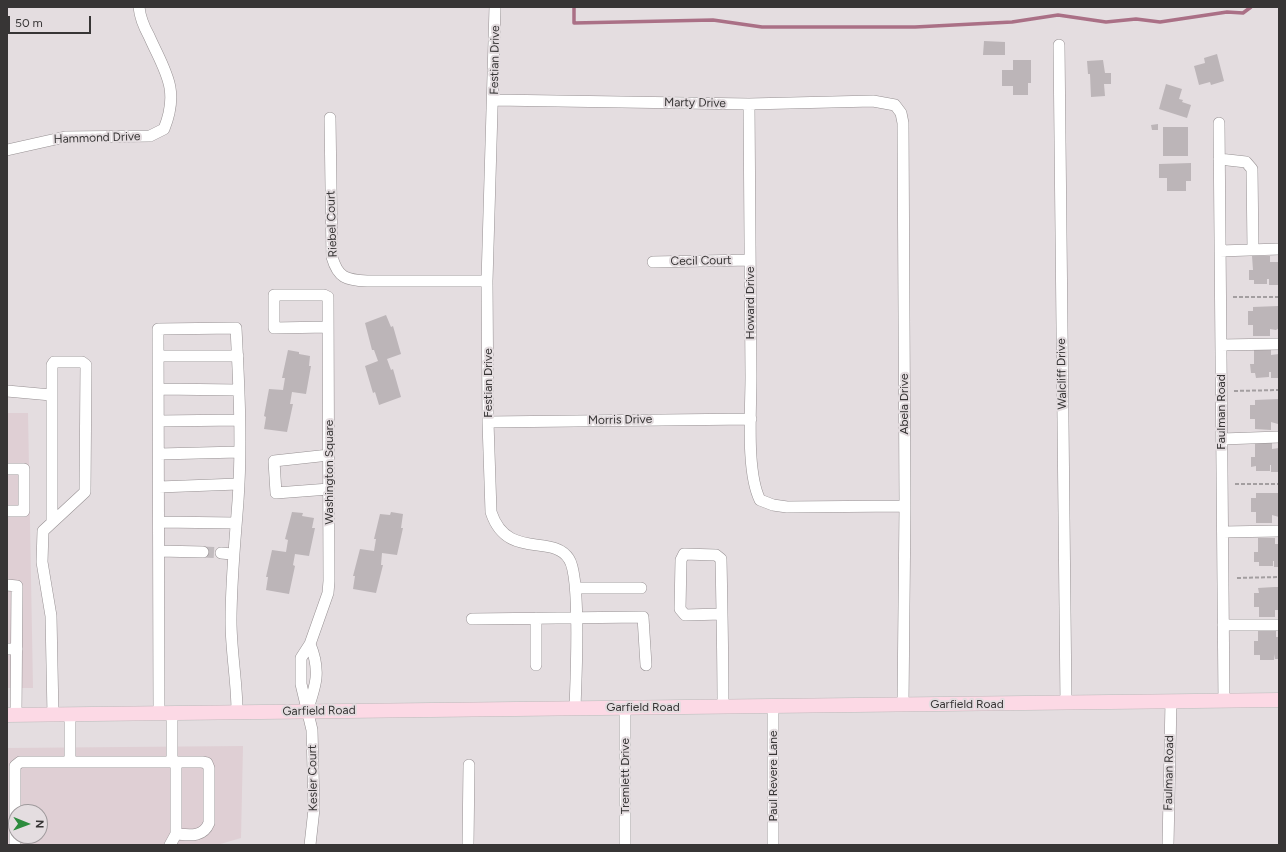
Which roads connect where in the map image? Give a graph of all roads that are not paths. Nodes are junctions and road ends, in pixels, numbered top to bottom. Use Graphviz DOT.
graph roads {
  1 [pos="139,7"];
  2 [pos="495,7"];
  3 [pos="1059,45"];
  4 [pos="494,100"];
  5 [pos="750,104"];
  6 [pos="895,105"];
  7 [pos="330,118"];
  8 [pos="1219,123"];
  9 [pos="7,150"];
  10 [pos="1219,159"];
  11 [pos="1253,249"];
  12 [pos="1279,249"];
  13 [pos="1220,251"];
  14 [pos="750,260"];
  15 [pos="653,262"];
  16 [pos="487,281"];
  17 [pos="328,327"];
  18 [pos="1279,344"];
  19 [pos="1221,345"];
  20 [pos="159,356"];
  21 [pos="238,356"];
  22 [pos="159,389"];
  23 [pos="238,390"];
  24 [pos="7,391"];
  25 [pos="51,395"];
  26 [pos="751,419"];
  27 [pos="239,420"];
  28 [pos="159,421"];
  29 [pos="488,422"];
  30 [pos="1279,437"];
  31 [pos="1222,438"];
  32 [pos="239,452"];
  33 [pos="159,454"];
  34 [pos="329,455"];
  35 [pos="7,469"];
  36 [pos="238,484"];
  37 [pos="159,487"];
  38 [pos="329,488"];
  39 [pos="905,506"];
  40 [pos="7,511"];
  41 [pos="52,522"];
  42 [pos="159,522"];
  43 [pos="235,523"];
  44 [pos="1279,531"];
  45 [pos="1223,532"];
  46 [pos="159,552"];
  47 [pos="203,552"];
  48 [pos="7,585"];
  49 [pos="576,588"];
  50 [pos="641,588"];
  51 [pos="722,614"];
  52 [pos="536,618"];
  53 [pos="576,618"];
  54 [pos="472,619"];
  55 [pos="1223,625"];
  56 [pos="1279,625"];
  57 [pos="310,644"];
  58 [pos="12,649"];
  59 [pos="536,665"];
  60 [pos="646,665"];
  61 [pos="1279,700"];
  62 [pos="1171,701"];
  63 [pos="1224,701"];
  64 [pos="1066,703"];
  65 [pos="903,704"];
  66 [pos="723,706"];
  67 [pos="773,706"];
  68 [pos="625,707"];
  69 [pos="576,708"];
  70 [pos="307,711"];
  71 [pos="237,712"];
  72 [pos="166,713"];
  73 [pos="53,714"];
  74 [pos="70,714"];
  75 [pos="11,715"];
  76 [pos="70,762"];
  77 [pos="174,762"];
  78 [pos="469,765"];
  79 [pos="176,834"];
  80 [pos="15,845"];
  81 [pos="170,845"];
  82 [pos="310,845"];
  83 [pos="468,845"];
  84 [pos="625,845"];
  85 [pos="773,845"];
  86 [pos="1168,845"];
  1 -- 9 [label="street, Hammond Drive"];
  2 -- 4 [label="street, Festian Drive"];
  3 -- 64 [label="street, Walcliff Drive"];
  4 -- 5 [label="street, Marty Drive"];
  4 -- 16 [label="street, Festian Drive"];
  5 -- 6 [label="street, Marty Drive"];
  5 -- 14 [label="street, Howard Drive"];
  6 -- 39 [label="street, Abela Drive"];
  7 -- 16 [label="street, Riebel Court"];
  8 -- 10 [label="street, Faulman Road"];
  10 -- 11 [label="street"];
  10 -- 13 [label="street, Faulman Road"];
  11 -- 12 [label="street"];
  11 -- 13 [label="street"];
  13 -- 19 [label="street, Faulman Road"];
  14 -- 15 [label="street, Cecil Court"];
  14 -- 26 [label="street, Howard Drive"];
  16 -- 29 [label="street, Festian Drive"];
  17 -- 17 [label="street, Washington Square"];
  17 -- 34 [label="street, Washington Square"];
  18 -- 19 [label="street"];
  19 -- 31 [label="street, Faulman Road"];
  20 -- 21 [label="street"];
  20 -- 21 [label="street"];
  20 -- 22 [label="street"];
  21 -- 23 [label="street"];
  22 -- 23 [label="street"];
  22 -- 28 [label="street"];
  23 -- 27 [label="street"];
  24 -- 25 [label="street"];
  25 -- 41 [label="street"];
  25 -- 41 [label="street"];
  26 -- 29 [label="street, Morris Drive"];
  26 -- 39 [label="street, Howard Drive"];
  27 -- 28 [label="street"];
  27 -- 32 [label="street"];
  28 -- 33 [label="street"];
  29 -- 49 [label="street, Festian Drive"];
  30 -- 31 [label="street"];
  31 -- 45 [label="street, Faulman Road"];
  32 -- 33 [label="street"];
  32 -- 36 [label="street"];
  33 -- 37 [label="street"];
  34 -- 38 [label="street, Washington Square"];
  34 -- 38 [label="street"];
  35 -- 40 [label="street"];
  36 -- 37 [label="street"];
  36 -- 43 [label="street"];
  37 -- 42 [label="street"];
  38 -- 57 [label="street, Washington Square"];
  39 -- 65 [label="street, Abela Drive"];
  41 -- 73 [label="street"];
  42 -- 43 [label="street"];
  42 -- 46 [label="street"];
  43 -- 71 [label="street"];
  44 -- 45 [label="street"];
  45 -- 55 [label="street, Faulman Road"];
  46 -- 47 [label="street"];
  46 -- 72 [label="street"];
  48 -- 58 [label="street"];
  49 -- 50 [label="street"];
  49 -- 53 [label="street, Festian Drive"];
  51 -- 51 [label="street"];
  51 -- 66 [label="street"];
  52 -- 53 [label="street"];
  52 -- 54 [label="street"];
  52 -- 59 [label="street"];
  53 -- 60 [label="street"];
  53 -- 69 [label="street, Festian Drive"];
  55 -- 56 [label="street"];
  55 -- 63 [label="street, Faulman Road"];
  57 -- 70 [label="street"];
  57 -- 70 [label="street, Washington Square"];
  58 -- 75 [label="street"];
  61 -- 63 [label="main road, Garfield Road"];
  62 -- 63 [label="main road, Garfield Road"];
  62 -- 64 [label="main road, Garfield Road"];
  62 -- 86 [label="street, Faulman Road"];
  64 -- 65 [label="main road, Garfield Road"];
  65 -- 67 [label="main road, Garfield Road"];
  66 -- 67 [label="main road, Garfield Road"];
  66 -- 68 [label="main road, Garfield Road"];
  67 -- 85 [label="street, Paul Revere Lane"];
  68 -- 69 [label="main road, Garfield Road"];
  68 -- 84 [label="street, Tremlett Drive"];
  69 -- 70 [label="main road, Garfield Road"];
  70 -- 71 [label="main road, Garfield Road"];
  70 -- 82 [label="street, Kesler Court"];
  71 -- 72 [label="main road, Garfield Road"];
  72 -- 74 [label="main road, Garfield Road"];
  72 -- 77 [label="street"];
  73 -- 74 [label="main road, Garfield Road"];
  73 -- 75 [label="main road, Garfield Road"];
  74 -- 76 [label="street"];
  76 -- 77 [label="street"];
  76 -- 80 [label="street"];
  77 -- 79 [label="street"];
  77 -- 79 [label="street"];
  78 -- 83 [label="street"];
  79 -- 81 [label="street"];
}
